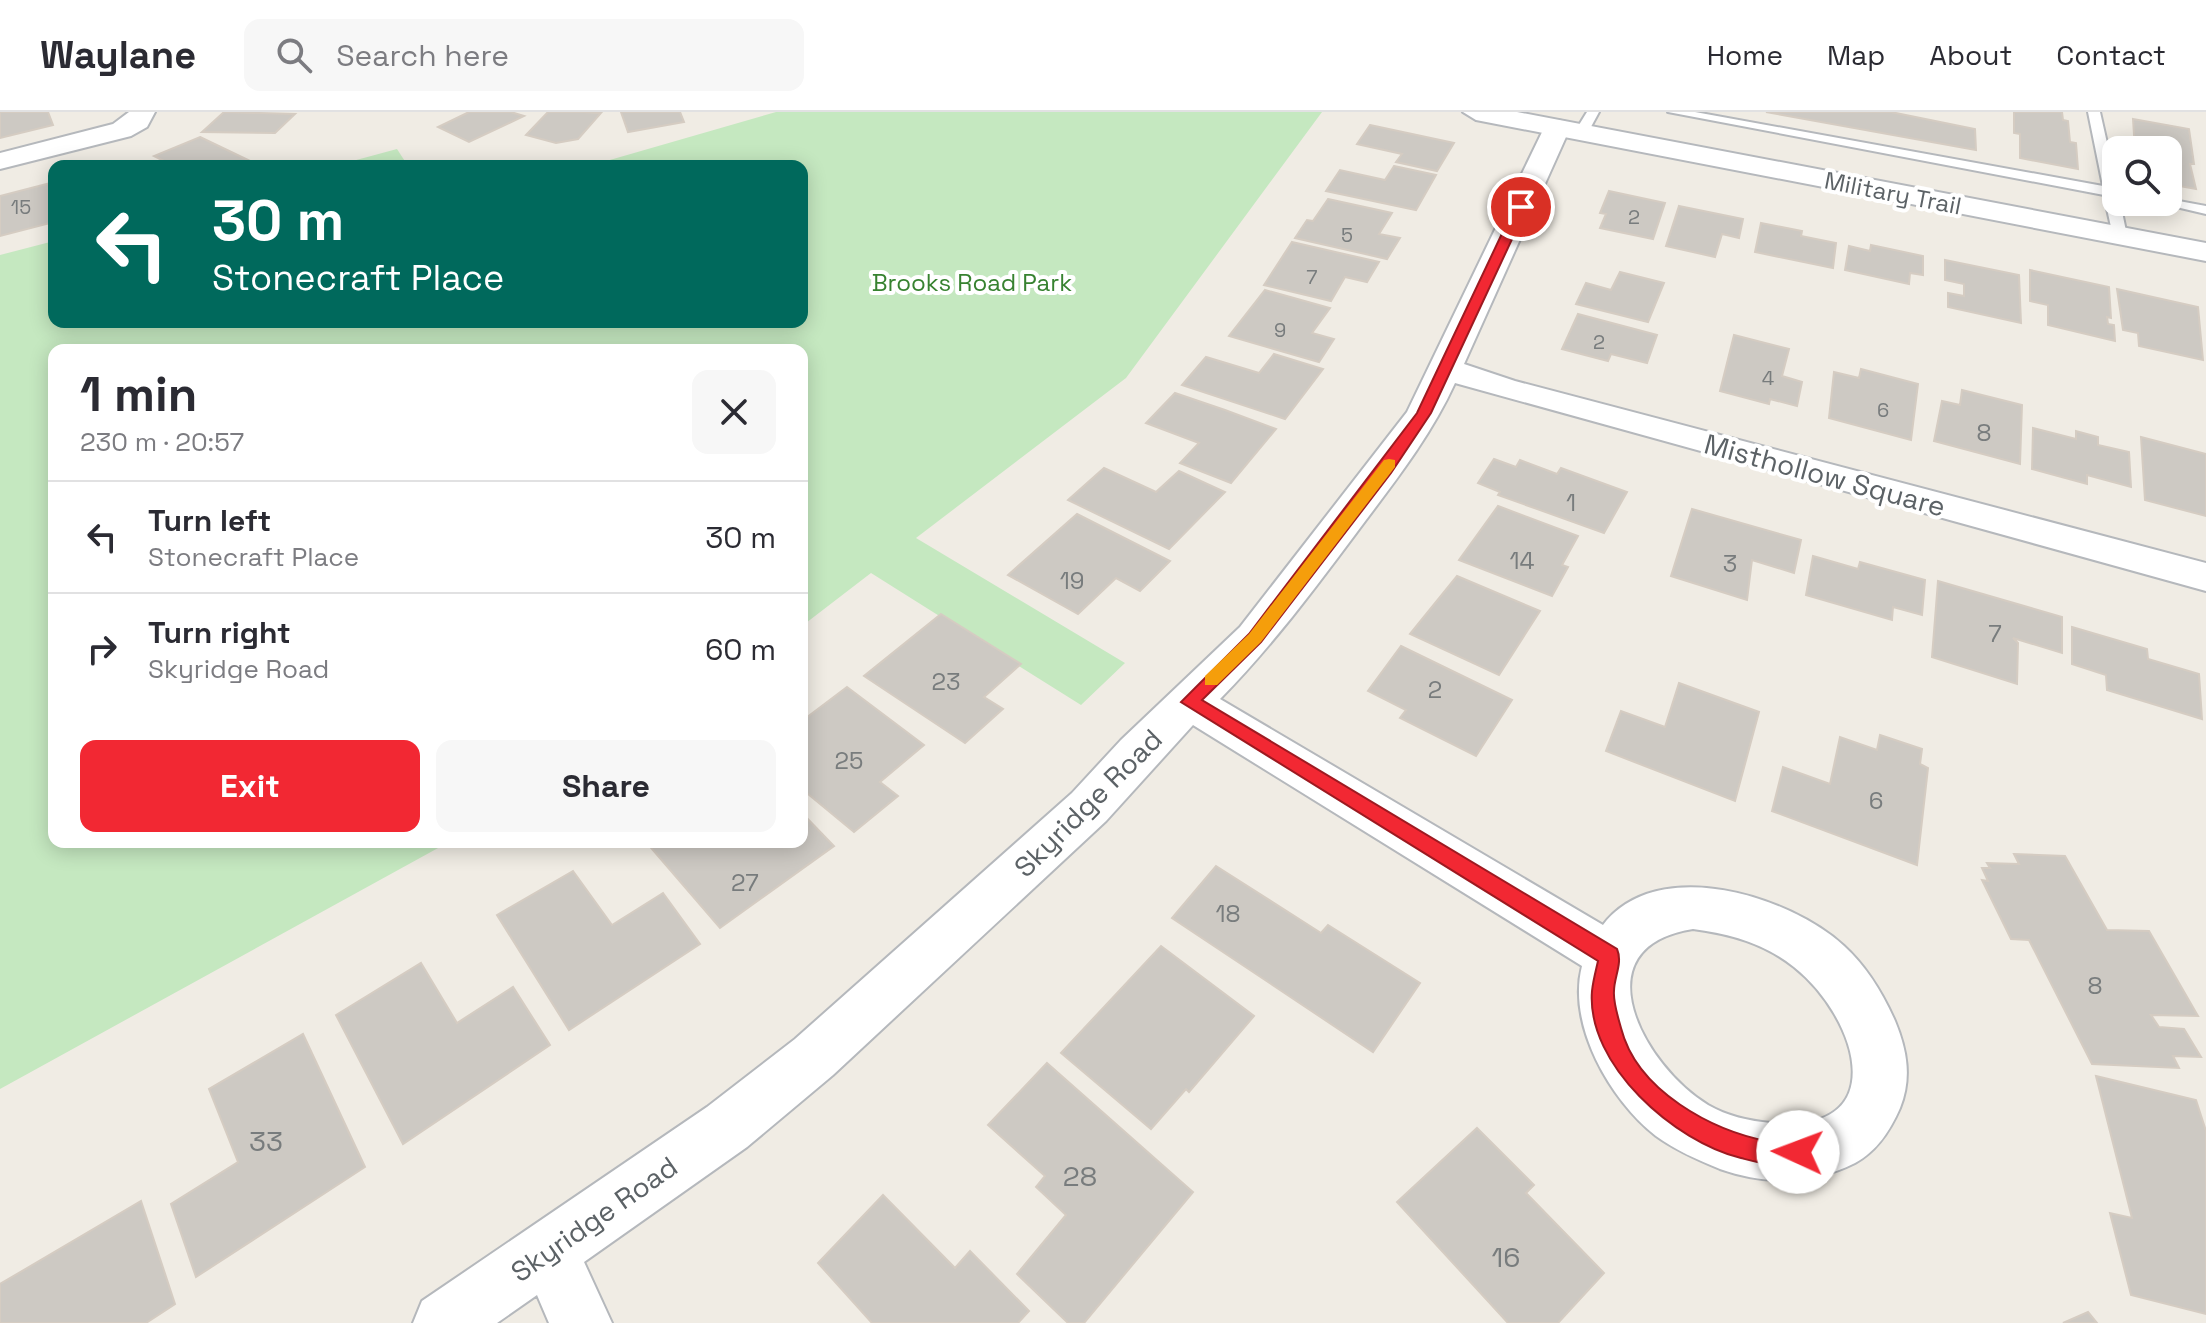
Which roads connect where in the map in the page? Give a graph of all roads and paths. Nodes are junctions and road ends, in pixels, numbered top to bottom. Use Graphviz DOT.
graph roads {
  1 [pos="142,112"];
  2 [pos="1476,112"];
  3 [pos="1674,112"];
  4 [pos="2094,112"];
  5 [pos="1577,124"];
  6 [pos="2102,144"];
  7 [pos="0,161"];
  8 [pos="2102,191"];
  9 [pos="2182,206"];
  10 [pos="2206,210"];
  11 [pos="2117,216"];
  12 [pos="2120,236"];
  13 [pos="2206,252"];
  14 [pos="1446,369"];
  15 [pos="2206,577"];
  16 [pos="1190,702"];
  17 [pos="1610,956"];
  18 [pos="548,1252"];
  19 [pos="444,1323"];
  20 [pos="581,1323"];
  1 -- 7 [label="street"];
  2 -- 5 [label="street, Military Trail"];
  3 -- 8 [label="lane"];
  4 -- 6 [label="lane"];
  5 -- 12 [label="street, Military Trail"];
  5 -- 14 [label="street, Skyridge Road"];
  9 -- 10 [label="lane"];
  11 -- 12 [label="lane"];
  12 -- 13 [label="street, Military Trail"];
  14 -- 15 [label="street, Misthollow Square"];
  14 -- 16 [label="street, Skyridge Road"];
  16 -- 17 [label="street"];
  16 -- 18 [label="street, Skyridge Road"];
  17 -- 17 [label="street"];
  18 -- 19 [label="street, Skyridge Road"];
  18 -- 20 [label="street"];
}
